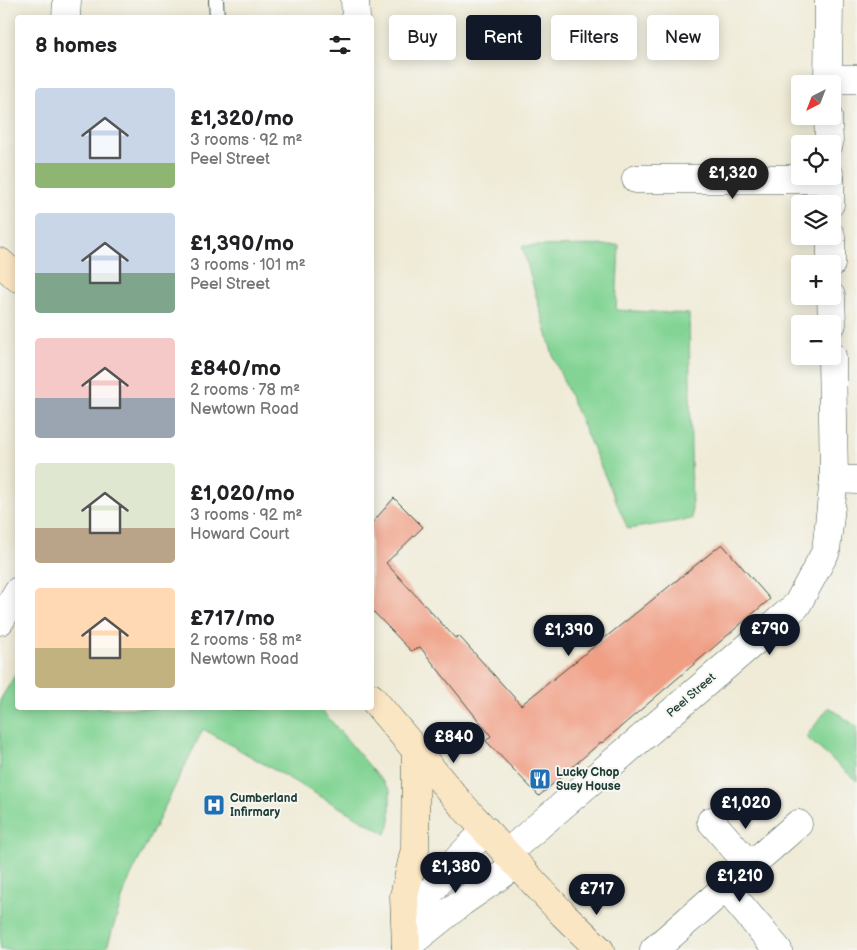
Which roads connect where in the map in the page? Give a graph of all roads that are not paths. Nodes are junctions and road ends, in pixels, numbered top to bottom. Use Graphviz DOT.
graph roads {
  1 [pos="67,0"];
  2 [pos="216,0"];
  3 [pos="355,0"];
  4 [pos="829,0"];
  5 [pos="66,15"];
  6 [pos="216,15"];
  7 [pos="356,15"];
  8 [pos="827,75"];
  9 [pos="857,79"];
  10 [pos="841,80"];
  11 [pos="636,179"];
  12 [pos="830,186"];
  13 [pos="0,262"];
  14 [pos="15,275"];
  15 [pos="833,365"];
  16 [pos="845,480"];
  17 [pos="374,701"];
  18 [pos="416,750"];
  19 [pos="711,821"];
  20 [pos="798,824"];
  21 [pos="486,830"];
  22 [pos="512,858"];
  23 [pos="750,866"];
  24 [pos="725,887"];
  25 [pos="406,948"];
  26 [pos="600,950"];
  27 [pos="654,950"];
  28 [pos="778,950"];
  1 -- 5 [label="street"];
  2 -- 6 [label="lane"];
  3 -- 7 [label="street"];
  4 -- 8 [label="street"];
  9 -- 10 [label="street"];
  11 -- 12 [label="street"];
  13 -- 14 [label="main road"];
  15 -- 16 [label="street, Peel Street"];
  16 -- 22 [label="street, Peel Street"];
  17 -- 18 [label="main road"];
  18 -- 21 [label="main road"];
  18 -- 25 [label="main road"];
  19 -- 23 [label="street"];
  20 -- 23 [label="street"];
  21 -- 22 [label="main road"];
  21 -- 25 [label="street"];
  22 -- 25 [label="street, Peel Street"];
  22 -- 26 [label="main road"];
  23 -- 24 [label="street"];
  24 -- 27 [label="street"];
  24 -- 28 [label="street"];
}
